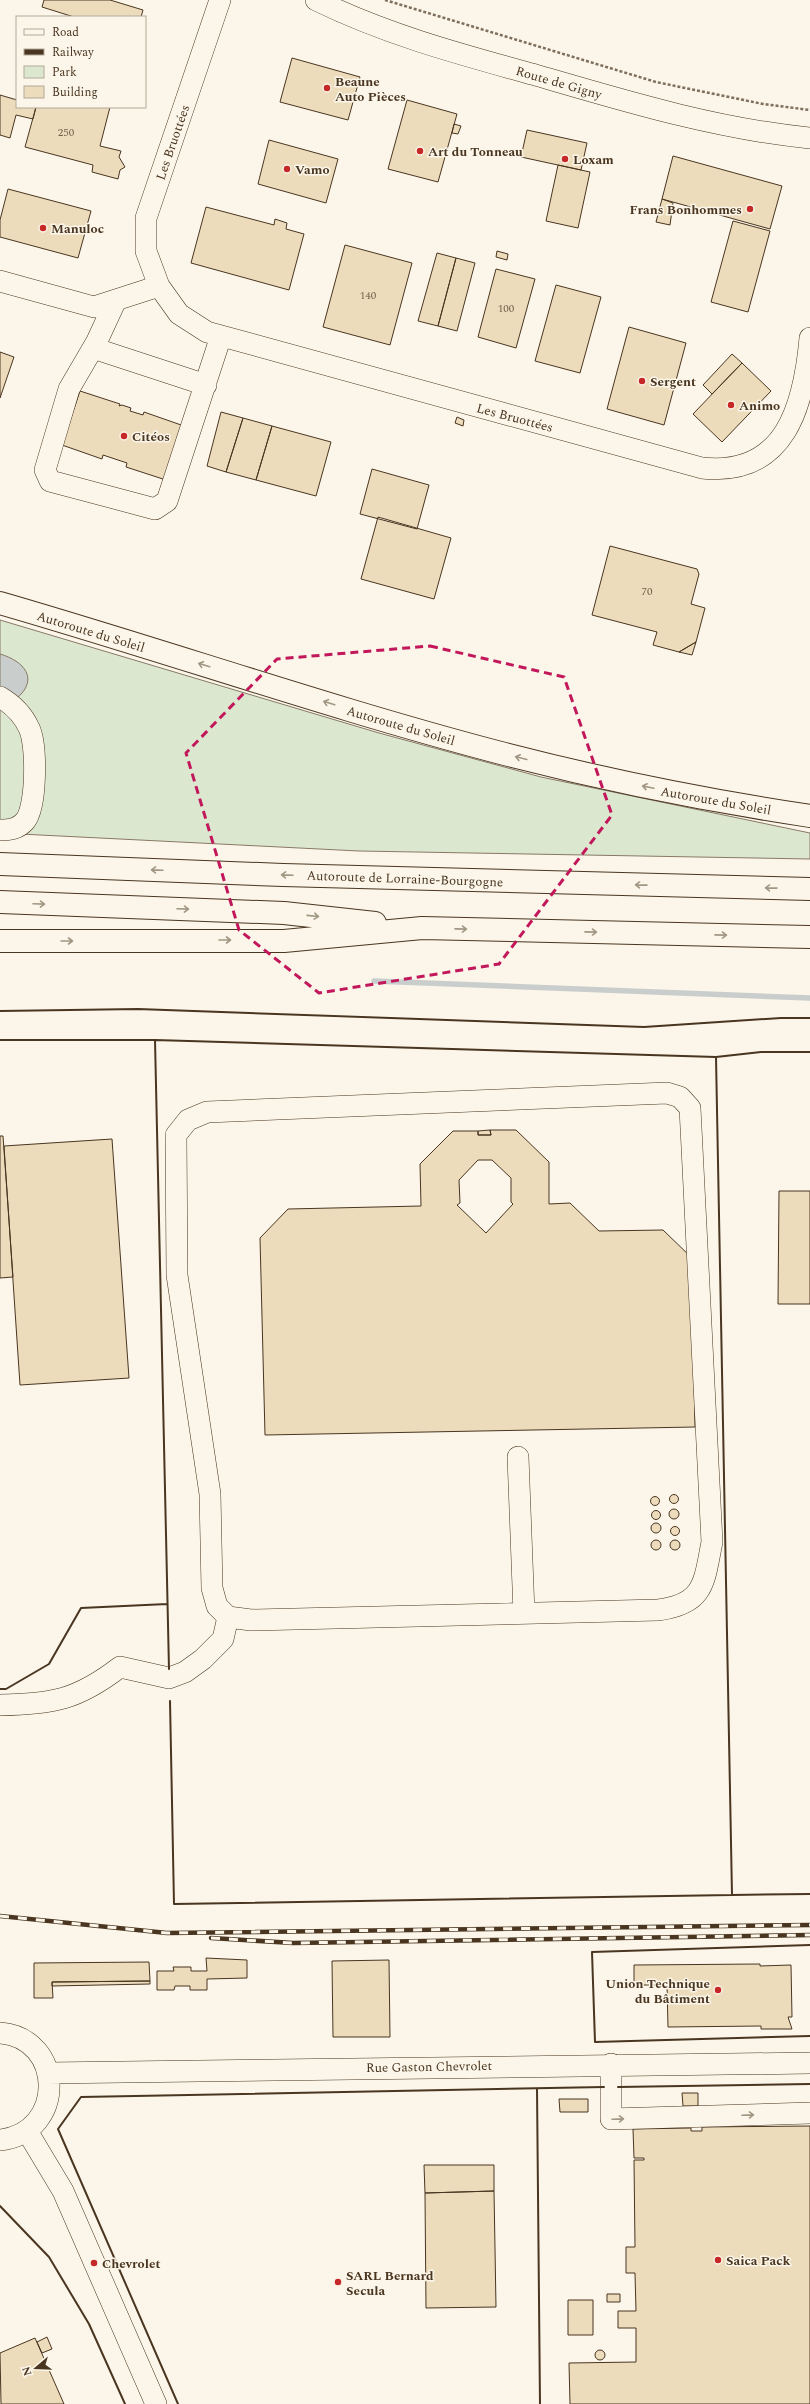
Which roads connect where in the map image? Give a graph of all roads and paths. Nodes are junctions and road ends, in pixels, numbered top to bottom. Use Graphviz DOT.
graph roads {
  1 [pos="220,0"];
  2 [pos="316,0"];
  3 [pos="385,0"];
  4 [pos="810,110"];
  5 [pos="810,138"];
  6 [pos="0,280"];
  7 [pos="159,286"];
  8 [pos="116,300"];
  9 [pos="221,336"];
  10 [pos="810,338"];
  11 [pos="93,348"];
  12 [pos="206,385"];
  13 [pos="0,603"];
  14 [pos="0,697"];
  15 [pos="810,816"];
  16 [pos="0,830"];
  17 [pos="0,864"];
  18 [pos="810,889"];
  19 [pos="0,902"];
  20 [pos="422,928"];
  21 [pos="810,937"];
  22 [pos="0,941"];
  23 [pos="518,1457"];
  24 [pos="524,1613"];
  25 [pos="228,1617"];
  26 [pos="0,1705"];
  27 [pos="0,2033"];
  28 [pos="810,2063"];
  29 [pos="611,2064"];
  30 [pos="48,2073"];
  31 [pos="810,2113"];
  32 [pos="27,2132"];
  33 [pos="0,2140"];
  34 [pos="156,2404"];
  1 -- 7 [label="street, Les Bruottées"];
  2 -- 5 [label="street, Route de Gigny"];
  3 -- 4 [label="path"];
  6 -- 8 [label="street"];
  7 -- 8 [label="street"];
  7 -- 9 [label="street, Les Bruottées"];
  8 -- 11 [label="street"];
  9 -- 10 [label="street, Les Bruottées"];
  9 -- 12 [label="street"];
  11 -- 12 [label="street"];
  11 -- 12 [label="street"];
  15 -- 13 [label="highway, Autoroute du Soleil, one-way"];
  14 -- 16 [label="street"];
  18 -- 17 [label="highway, Autoroute de Lorraine-Bourgogne, one-way"];
  19 -- 20 [label="highway, one-way"];
  20 -- 21 [label="highway, one-way"];
  22 -- 20 [label="highway, one-way"];
  23 -- 24 [label="street"];
  24 -- 25 [label="street"];
  24 -- 25 [label="street"];
  25 -- 26 [label="street"];
  27 -- 30 [label="street"];
  28 -- 29 [label="street, Rue Gaston Chevrolet"];
  29 -- 30 [label="street, Rue Gaston Chevrolet"];
  29 -- 31 [label="street, one-way"];
  30 -- 32 [label="street"];
  32 -- 33 [label="street"];
  32 -- 34 [label="street"];
}
